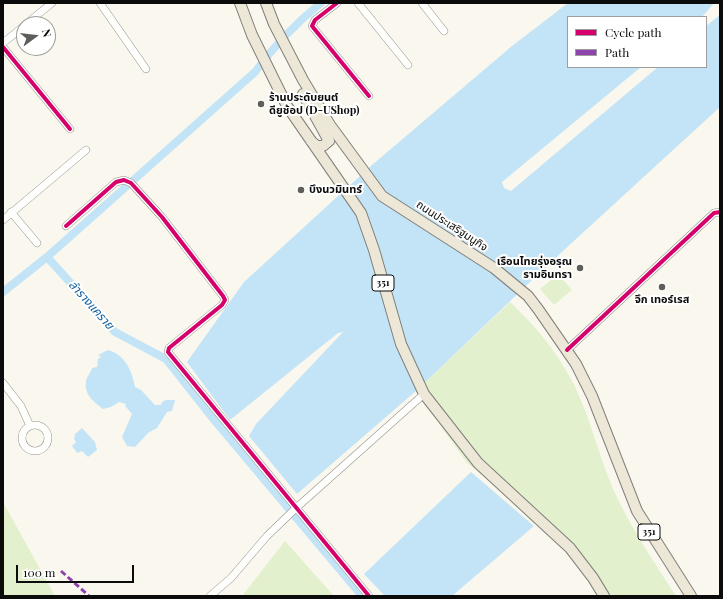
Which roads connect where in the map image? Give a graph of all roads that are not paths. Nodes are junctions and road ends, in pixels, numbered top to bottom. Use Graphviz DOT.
graph roads {
  1 [pos="52,3"];
  2 [pos="100,3"];
  3 [pos="240,3"];
  4 [pos="266,3"];
  5 [pos="337,3"];
  6 [pos="358,3"];
  7 [pos="422,3"];
  8 [pos="36,16"];
  9 [pos="444,31"];
  10 [pos="16,32"];
  11 [pos="281,39"];
  12 [pos="3,43"];
  13 [pos="3,47"];
  14 [pos="408,65"];
  15 [pos="146,69"];
  16 [pos="369,96"];
  17 [pos="70,129"];
  18 [pos="311,142"];
  19 [pos="86,150"];
  20 [pos="11,212"];
  21 [pos="720,212"];
  22 [pos="3,220"];
  23 [pos="66,226"];
  24 [pos="37,243"];
  25 [pos="567,350"];
  26 [pos="3,383"];
  27 [pos="423,392"];
  28 [pos="30,426"];
  29 [pos="292,512"];
  30 [pos="210,596"];
  31 [pos="369,596"];
  32 [pos="604,596"];
  33 [pos="691,596"];
  1 -- 8 [label="street"];
  2 -- 15 [label="street"];
  3 -- 18 [label="main road, 351"];
  4 -- 11 [label="main road, ถนนประเสริฐมนูกิจ / 351"];
  5 -- 16 [label="street"];
  6 -- 14 [label="street"];
  7 -- 9 [label="street"];
  10 -- 12 [label="street"];
  11 -- 18 [label="main road"];
  11 -- 25 [label="main road, ถนนประเสริฐมนูกิจ / 351"];
  13 -- 17 [label="street"];
  18 -- 27 [label="main road, 351"];
  19 -- 20 [label="street"];
  20 -- 22 [label="street"];
  20 -- 24 [label="street"];
  21 -- 25 [label="street"];
  23 -- 29 [label="street"];
  25 -- 33 [label="main road, ถนนประเสริฐมนูกิจ / 351"];
  26 -- 28 [label="street"];
  27 -- 29 [label="street"];
  27 -- 32 [label="main road, 351"];
  29 -- 30 [label="street"];
  29 -- 31 [label="street"];
}
